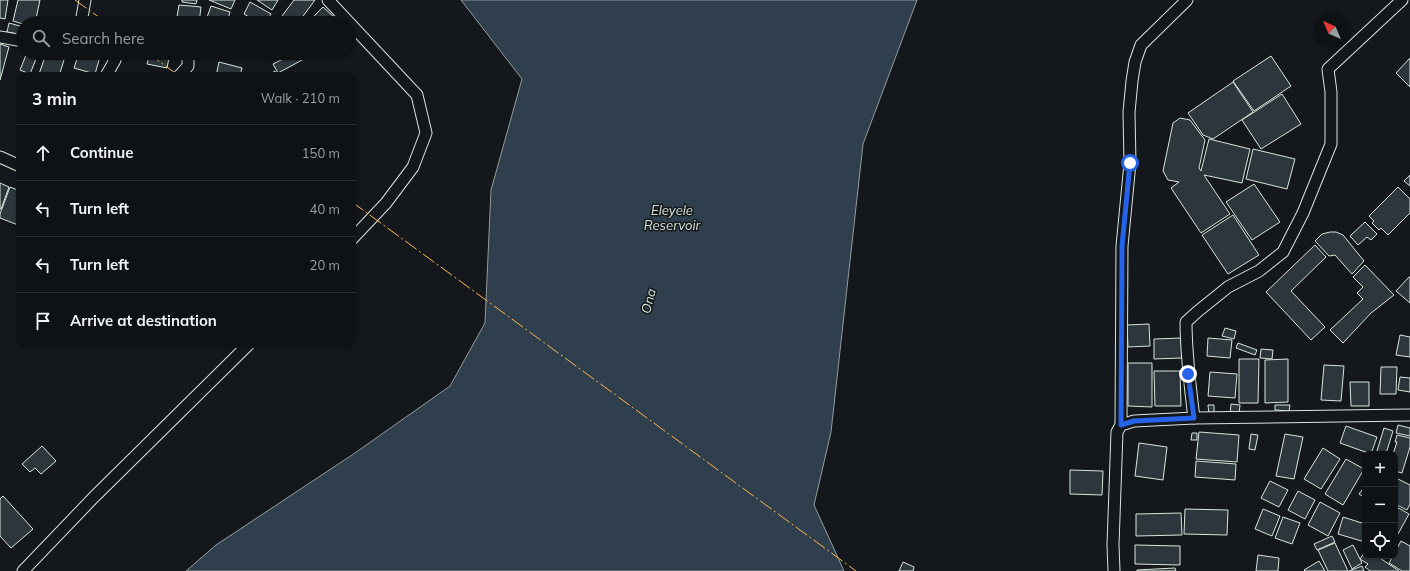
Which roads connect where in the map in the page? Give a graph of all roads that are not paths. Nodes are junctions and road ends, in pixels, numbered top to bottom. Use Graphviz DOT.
graph roads {
  1 [pos="85,0"];
  2 [pos="328,0"];
  3 [pos="1187,0"];
  4 [pos="1402,0"];
  5 [pos="82,16"];
  6 [pos="343,16"];
  7 [pos="356,30"];
  8 [pos="0,38"];
  9 [pos="16,40"];
  10 [pos="114,60"];
  11 [pos="188,60"];
  12 [pos="108,72"];
  13 [pos="183,72"];
  14 [pos="0,157"];
  15 [pos="16,164"];
  16 [pos="356,235"];
  17 [pos="245,348"];
  18 [pos="1410,415"];
  19 [pos="1194,418"];
  20 [pos="1121,425"];
  21 [pos="23,571"];
  22 [pos="1114,571"];
  1 -- 5 [label="street"];
  2 -- 6 [label="street"];
  3 -- 20 [label="street"];
  4 -- 19 [label="street"];
  7 -- 16 [label="street"];
  8 -- 9 [label="street"];
  10 -- 12 [label="street"];
  11 -- 13 [label="street"];
  14 -- 15 [label="street"];
  17 -- 21 [label="street"];
  18 -- 19 [label="street"];
  19 -- 20 [label="street"];
  20 -- 22 [label="street"];
}
